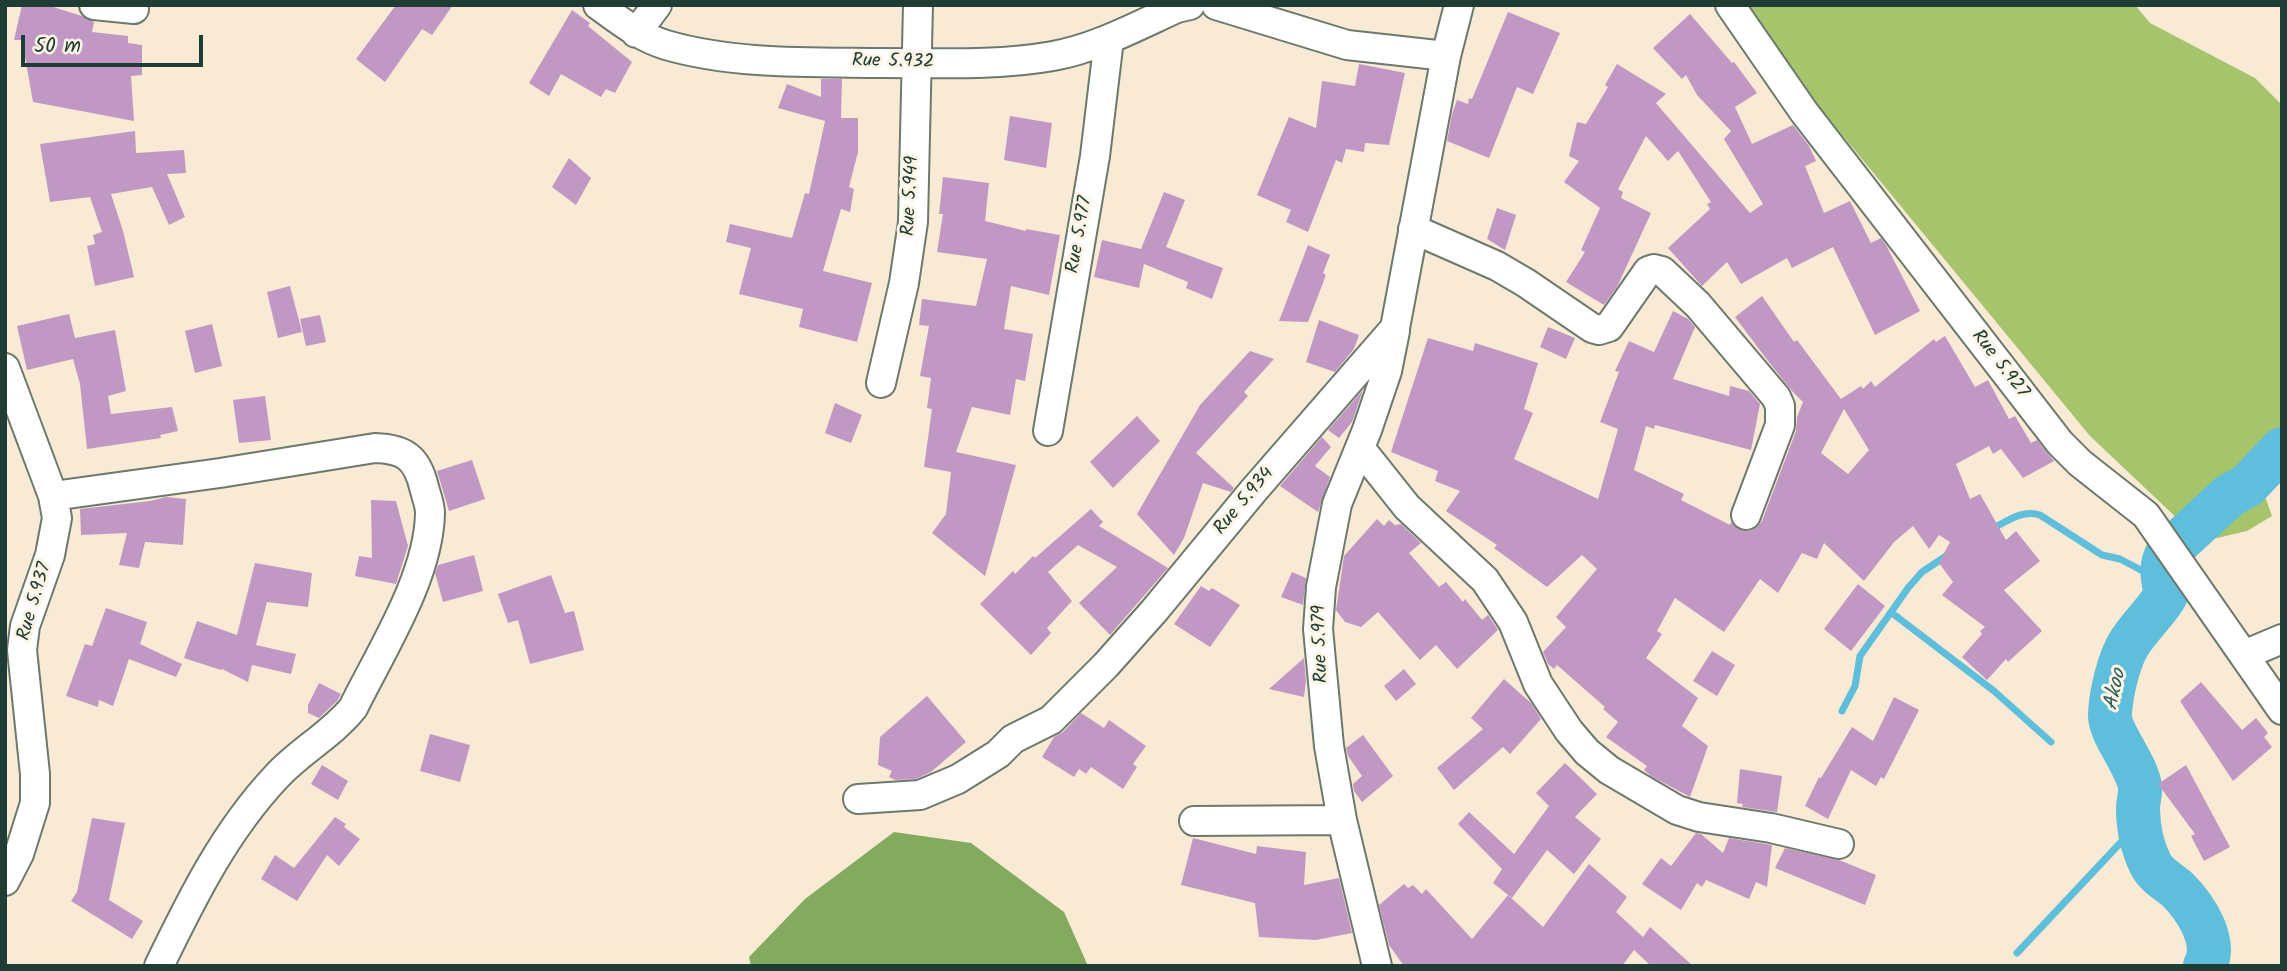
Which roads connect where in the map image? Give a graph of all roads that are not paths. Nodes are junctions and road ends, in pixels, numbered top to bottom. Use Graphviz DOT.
graph roads {
  1 [pos="94,5"];
  2 [pos="598,5"];
  3 [pos="657,5"];
  4 [pos="918,5"];
  5 [pos="1190,5"];
  6 [pos="1216,5"];
  7 [pos="1459,5"];
  8 [pos="1730,5"];
  9 [pos="134,9"];
  10 [pos="636,33"];
  11 [pos="1109,39"];
  12 [pos="1446,57"];
  13 [pos="918,63"];
  14 [pos="1413,229"];
  15 [pos="1395,328"];
  16 [pos="5,368"];
  17 [pos="881,383"];
  18 [pos="1048,431"];
  19 [pos="1360,448"];
  20 [pos="53,496"];
  21 [pos="1746,515"];
  22 [pos="2282,639"];
  23 [pos="2244,655"];
  24 [pos="2282,710"];
  25 [pos="858,799"];
  26 [pos="1342,820"];
  27 [pos="1194,821"];
  28 [pos="1839,844"];
  29 [pos="5,881"];
  30 [pos="159,966"];
  31 [pos="1377,966"];
  1 -- 9 [label="street"];
  2 -- 10 [label="street, Rue 5.932"];
  3 -- 10 [label="street"];
  4 -- 13 [label="street, Rue 5.949"];
  5 -- 11 [label="street, Rue 5.932"];
  6 -- 12 [label="street"];
  7 -- 12 [label="street"];
  8 -- 23 [label="street, Rue 5.927"];
  10 -- 13 [label="street, Rue 5.932"];
  11 -- 13 [label="street, Rue 5.932"];
  11 -- 18 [label="street, Rue 5.977"];
  12 -- 14 [label="street"];
  13 -- 17 [label="street, Rue 5.949"];
  14 -- 15 [label="street"];
  14 -- 21 [label="street"];
  15 -- 19 [label="street, Rue 5.979"];
  15 -- 25 [label="street, Rue 5.934"];
  16 -- 20 [label="street, Rue 5.937"];
  19 -- 26 [label="street, Rue 5.979"];
  19 -- 28 [label="street"];
  20 -- 29 [label="street, Rue 5.937"];
  20 -- 30 [label="street"];
  22 -- 23 [label="street"];
  23 -- 24 [label="street, Rue 5.927"];
  26 -- 27 [label="street"];
  26 -- 31 [label="street, Rue 5.979"];
}
